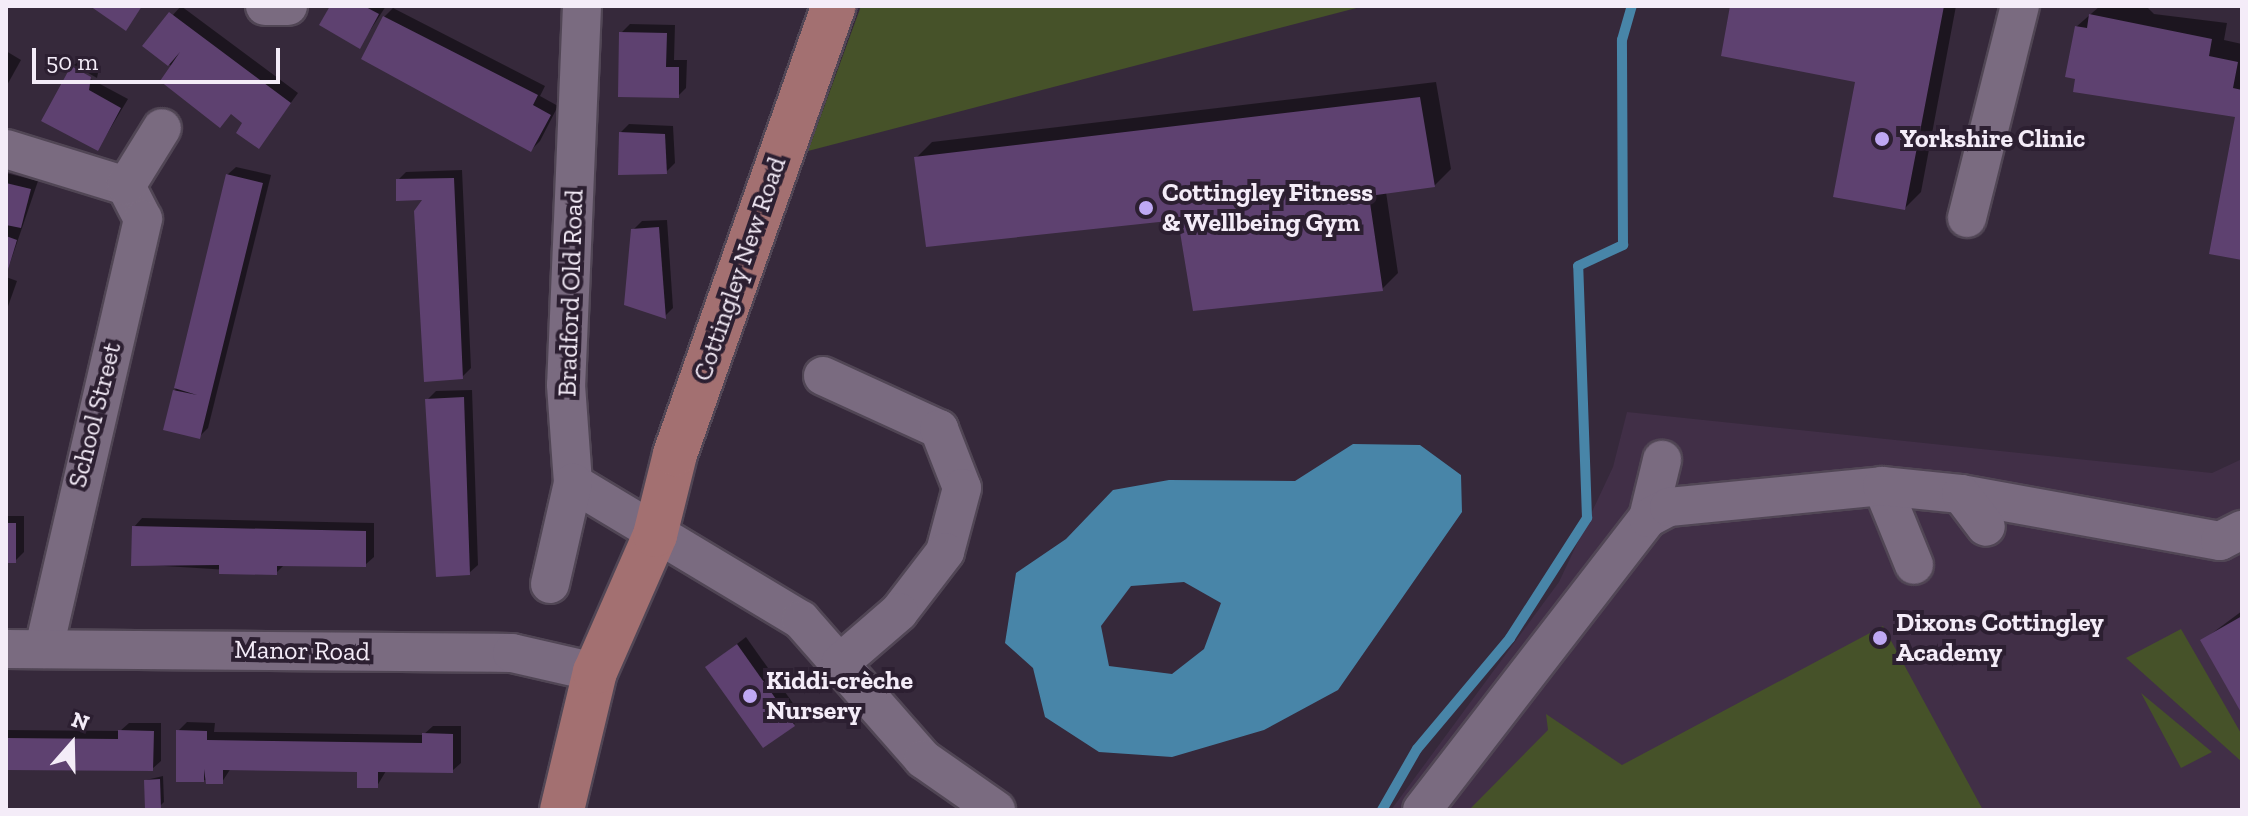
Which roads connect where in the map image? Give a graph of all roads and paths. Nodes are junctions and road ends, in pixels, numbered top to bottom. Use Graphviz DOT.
graph roads {
  1 [pos="265,6"];
  2 [pos="288,6"];
  3 [pos="582,6"];
  4 [pos="834,6"];
  5 [pos="2020,6"];
  6 [pos="162,128"];
  7 [pos="6,149"];
  8 [pos="126,186"];
  9 [pos="1967,218"];
  10 [pos="823,376"];
  11 [pos="1662,460"];
  12 [pos="573,483"];
  13 [pos="1882,486"];
  14 [pos="1961,494"];
  15 [pos="1648,518"];
  16 [pos="1986,527"];
  17 [pos="2242,530"];
  18 [pos="655,535"];
  19 [pos="1914,565"];
  20 [pos="550,584"];
  21 [pos="6,649"];
  22 [pos="44,649"];
  23 [pos="841,662"];
  24 [pos="595,672"];
  25 [pos="562,810"];
  26 [pos="996,810"];
  27 [pos="1422,810"];
  1 -- 2 [label="street"];
  3 -- 12 [label="street, Bradford Old Road"];
  4 -- 18 [label="main road, Cottingley New Road"];
  5 -- 9 [label="street"];
  6 -- 8 [label="street"];
  7 -- 8 [label="street"];
  8 -- 22 [label="street, School Street"];
  10 -- 23 [label="street"];
  11 -- 15 [label="street"];
  12 -- 18 [label="street"];
  12 -- 20 [label="street, Bradford Old Road"];
  13 -- 14 [label="street"];
  13 -- 15 [label="street"];
  13 -- 19 [label="street"];
  14 -- 16 [label="street"];
  14 -- 17 [label="street"];
  15 -- 27 [label="street"];
  18 -- 23 [label="street"];
  18 -- 24 [label="main road, Cottingley New Road"];
  21 -- 22 [label="street, Manor Road"];
  22 -- 24 [label="street, Manor Road"];
  23 -- 26 [label="street"];
  24 -- 25 [label="main road, Cottingley New Road"];
}
